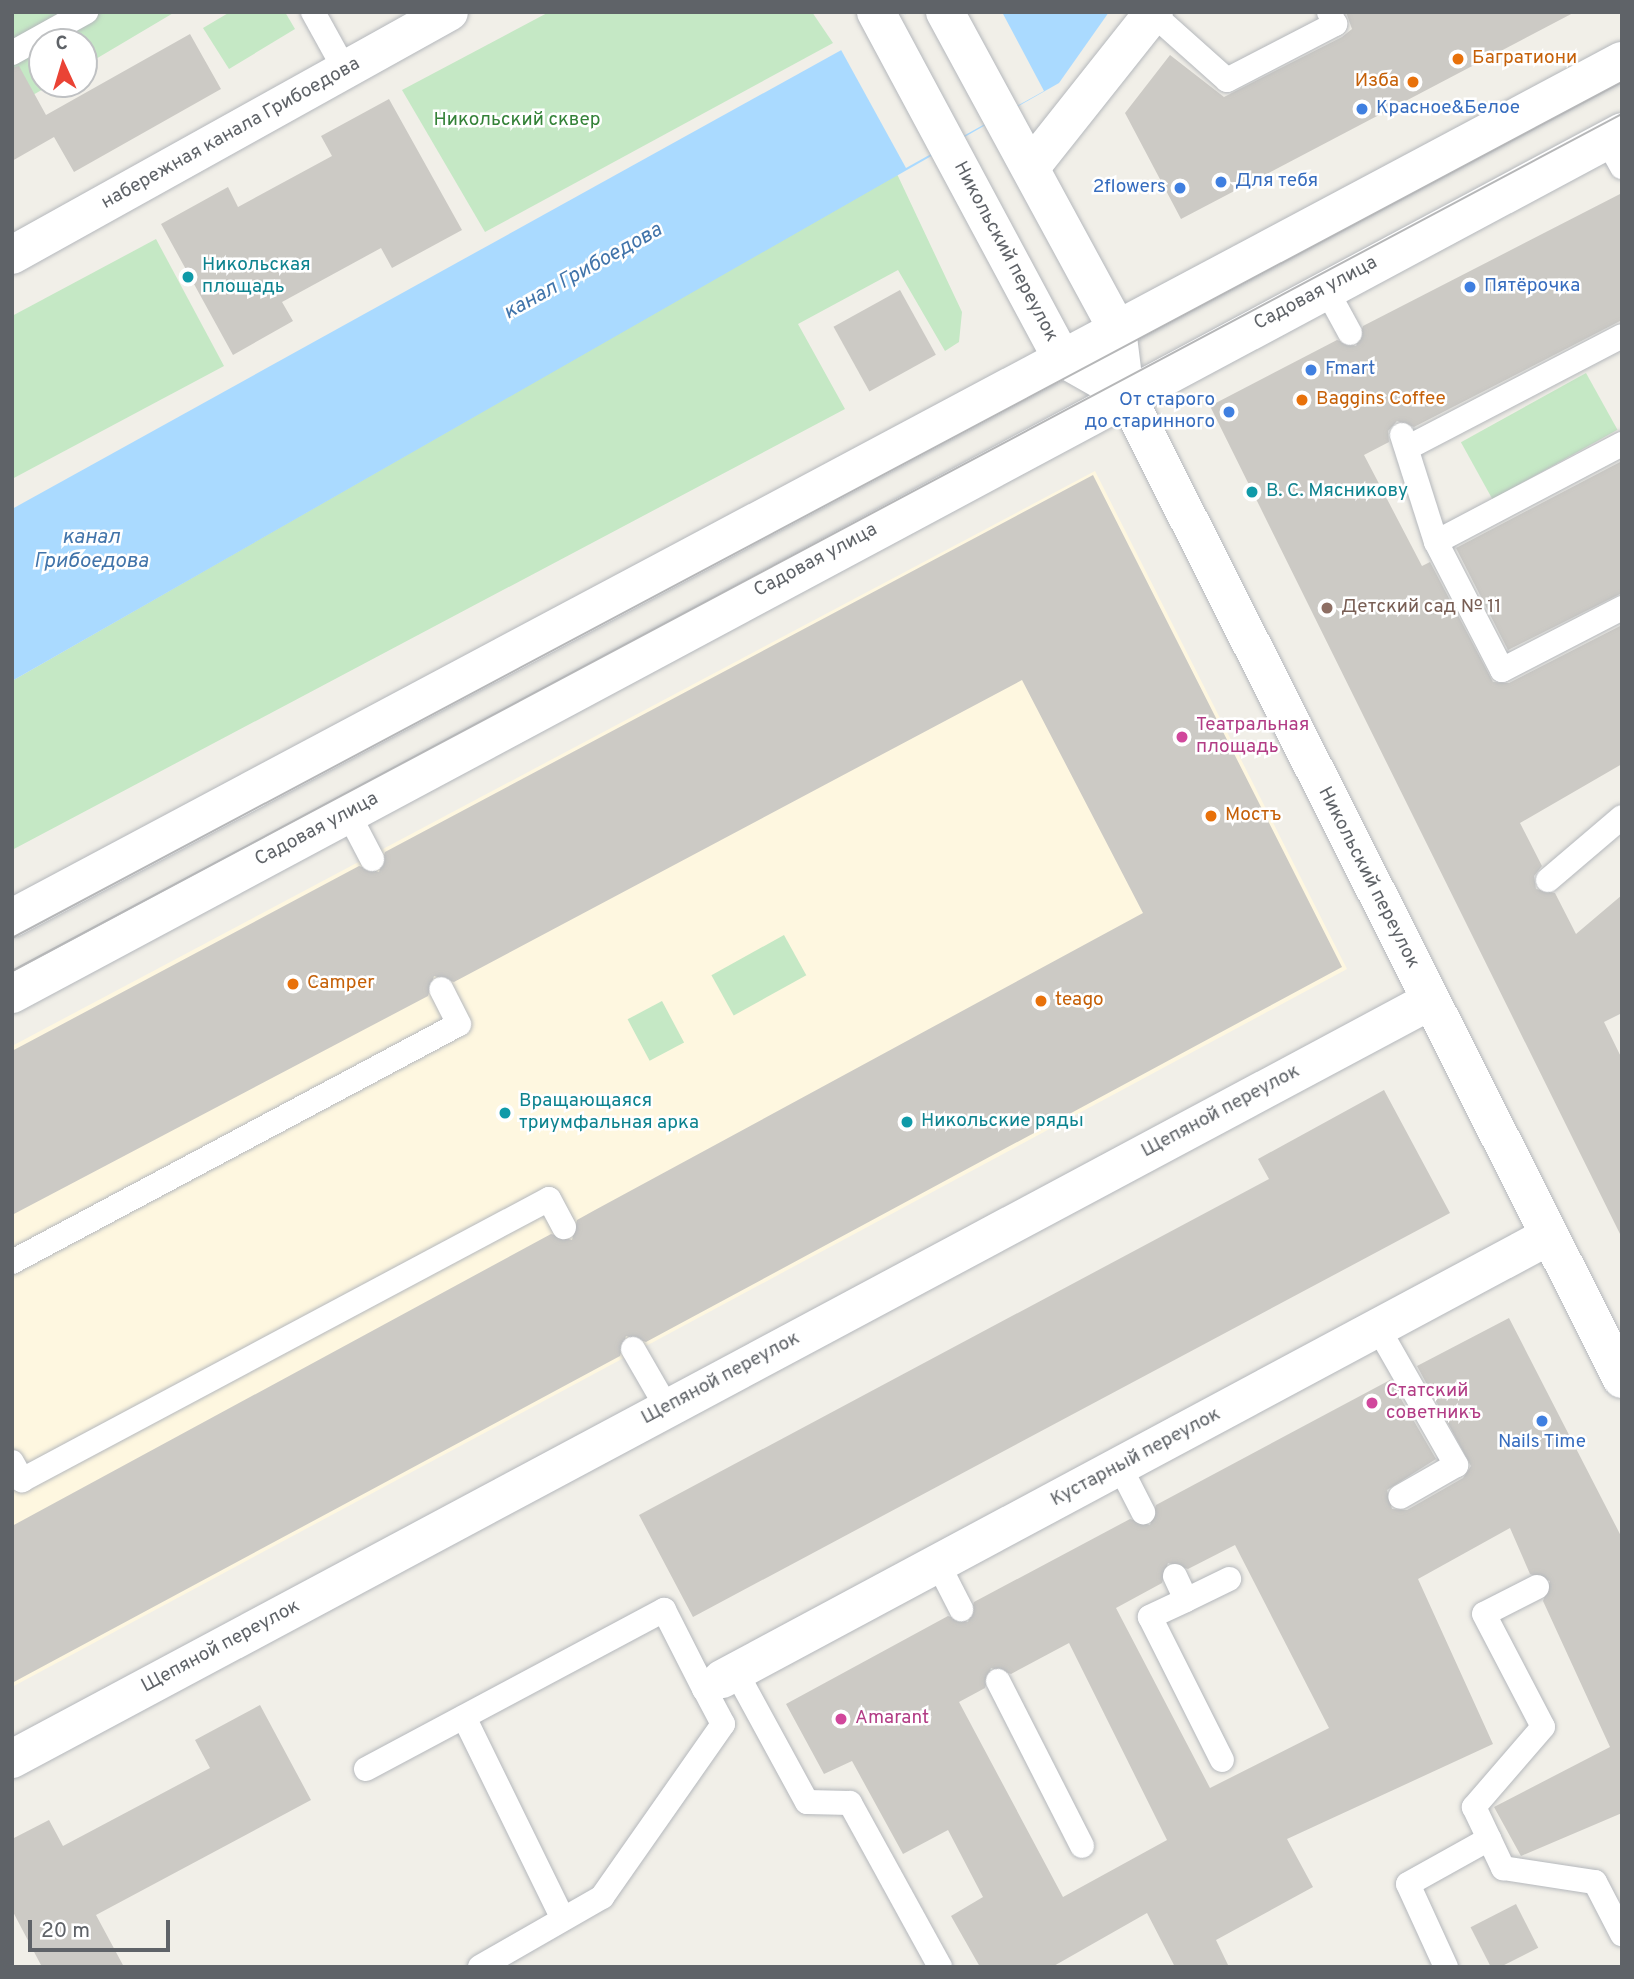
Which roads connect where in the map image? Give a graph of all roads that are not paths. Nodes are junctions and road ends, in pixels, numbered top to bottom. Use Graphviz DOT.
graph roads {
  1 [pos="86,12"];
  2 [pos="313,12"];
  3 [pos="449,12"];
  4 [pos="944,12"];
  5 [pos="1329,12"];
  6 [pos="1154,13"];
  7 [pos="879,18"];
  8 [pos="12,53"];
  9 [pos="1622,61"];
  10 [pos="345,70"];
  11 [pos="1617,146"];
  12 [pos="1031,167"];
  13 [pos="12,255"];
  14 [pos="1326,289"];
  15 [pos="1117,329"];
  16 [pos="1350,333"];
  17 [pos="1622,336"];
  18 [pos="1060,357"];
  19 [pos="1125,393"];
  20 [pos="1622,444"];
  21 [pos="1436,542"];
  22 [pos="1622,608"];
  23 [pos="348,813"];
  24 [pos="1622,817"];
  25 [pos="372,859"];
  26 [pos="1548,880"];
  27 [pos="12,918"];
  28 [pos="441,989"];
  29 [pos="12,994"];
  30 [pos="1430,1000"];
  31 [pos="564,1227"];
  32 [pos="1549,1236"];
  33 [pos="12,1262"];
  34 [pos="1378,1328"];
  35 [pos="633,1349"];
  36 [pos="1622,1379"];
  37 [pos="667,1408"];
  38 [pos="12,1462"];
  39 [pos="1119,1466"];
  40 [pos="1400,1497"];
  41 [pos="1143,1512"];
  42 [pos="938,1564"];
  43 [pos="1175,1576"];
  44 [pos="1229,1580"];
  45 [pos="1536,1587"];
  46 [pos="1186,1600"];
  47 [pos="961,1609"];
  48 [pos="721,1680"];
  49 [pos="998,1681"];
  50 [pos="464,1717"];
  51 [pos="12,1759"];
  52 [pos="1222,1760"];
  53 [pos="366,1769"];
  54 [pos="1489,1839"];
  55 [pos="1082,1846"];
  56 [pos="562,1917"];
  57 [pos="1622,1934"];
  58 [pos="480,1967"];
  59 [pos="940,1967"];
  60 [pos="1446,1967"];
  1 -- 8 [label="lane"];
  2 -- 10 [label="lane"];
  3 -- 10 [label="street, набережная канала Грибоедова"];
  4 -- 12 [label="street"];
  5 -- 6 [label="lane"];
  6 -- 12 [label="street"];
  7 -- 18 [label="street, Никольский переулок"];
  9 -- 15 [label="street"];
  10 -- 13 [label="street, набережная канала Грибоедова"];
  11 -- 14 [label="street, Садовая улица"];
  12 -- 15 [label="street"];
  14 -- 16 [label="lane"];
  14 -- 19 [label="street, Садовая улица"];
  15 -- 18 [label="street"];
  15 -- 19 [label="street"];
  17 -- 21 [label="lane"];
  18 -- 19 [label="street, Никольский переулок"];
  18 -- 27 [label="street"];
  19 -- 23 [label="street, Садовая улица"];
  19 -- 30 [label="street, Никольский переулок"];
  20 -- 21 [label="lane"];
  21 -- 22 [label="lane"];
  23 -- 25 [label="lane"];
  23 -- 29 [label="street, Садовая улица"];
  24 -- 26 [label="lane"];
  28 -- 33 [label="lane"];
  30 -- 32 [label="street, Никольский переулок"];
  30 -- 37 [label="street, Щепяной переулок"];
  31 -- 38 [label="lane"];
  32 -- 34 [label="street, Кустарный переулок"];
  32 -- 36 [label="street, Никольский переулок"];
  34 -- 39 [label="street, Кустарный переулок"];
  34 -- 40 [label="lane"];
  35 -- 37 [label="lane"];
  37 -- 51 [label="street, Щепяной переулок"];
  39 -- 41 [label="lane"];
  39 -- 42 [label="street, Кустарный переулок"];
  42 -- 47 [label="lane"];
  42 -- 48 [label="street, Кустарный переулок"];
  43 -- 46 [label="lane"];
  44 -- 46 [label="lane"];
  45 -- 54 [label="lane"];
  46 -- 52 [label="lane"];
  48 -- 50 [label="lane"];
  48 -- 56 [label="lane"];
  48 -- 59 [label="lane"];
  49 -- 55 [label="lane"];
  50 -- 53 [label="lane"];
  50 -- 56 [label="lane"];
  54 -- 57 [label="lane"];
  54 -- 60 [label="lane"];
  56 -- 58 [label="lane"];
}
